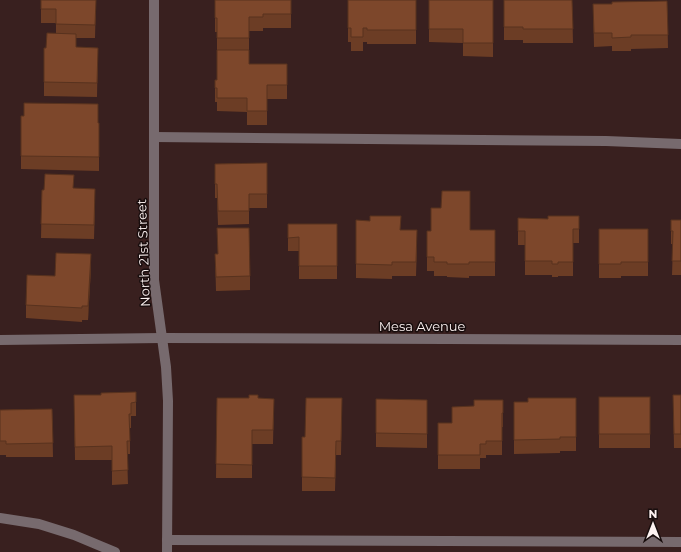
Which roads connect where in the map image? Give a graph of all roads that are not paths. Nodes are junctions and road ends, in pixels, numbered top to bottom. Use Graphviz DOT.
graph roads {
  1 [pos="154,0"];
  2 [pos="154,137"];
  3 [pos="681,144"];
  4 [pos="162,338"];
  5 [pos="0,340"];
  6 [pos="681,340"];
  7 [pos="0,518"];
  8 [pos="167,540"];
  9 [pos="681,542"];
  10 [pos="115,552"];
  11 [pos="167,552"];
  1 -- 2 [label="street, North 21st Street"];
  2 -- 3 [label="street"];
  2 -- 4 [label="street, North 21st Street"];
  4 -- 5 [label="street, Mesa Avenue"];
  4 -- 6 [label="street, Mesa Avenue"];
  4 -- 8 [label="street, North 21st Street"];
  7 -- 10 [label="street"];
  8 -- 9 [label="street"];
  8 -- 11 [label="street, North 21st Street"];
}
